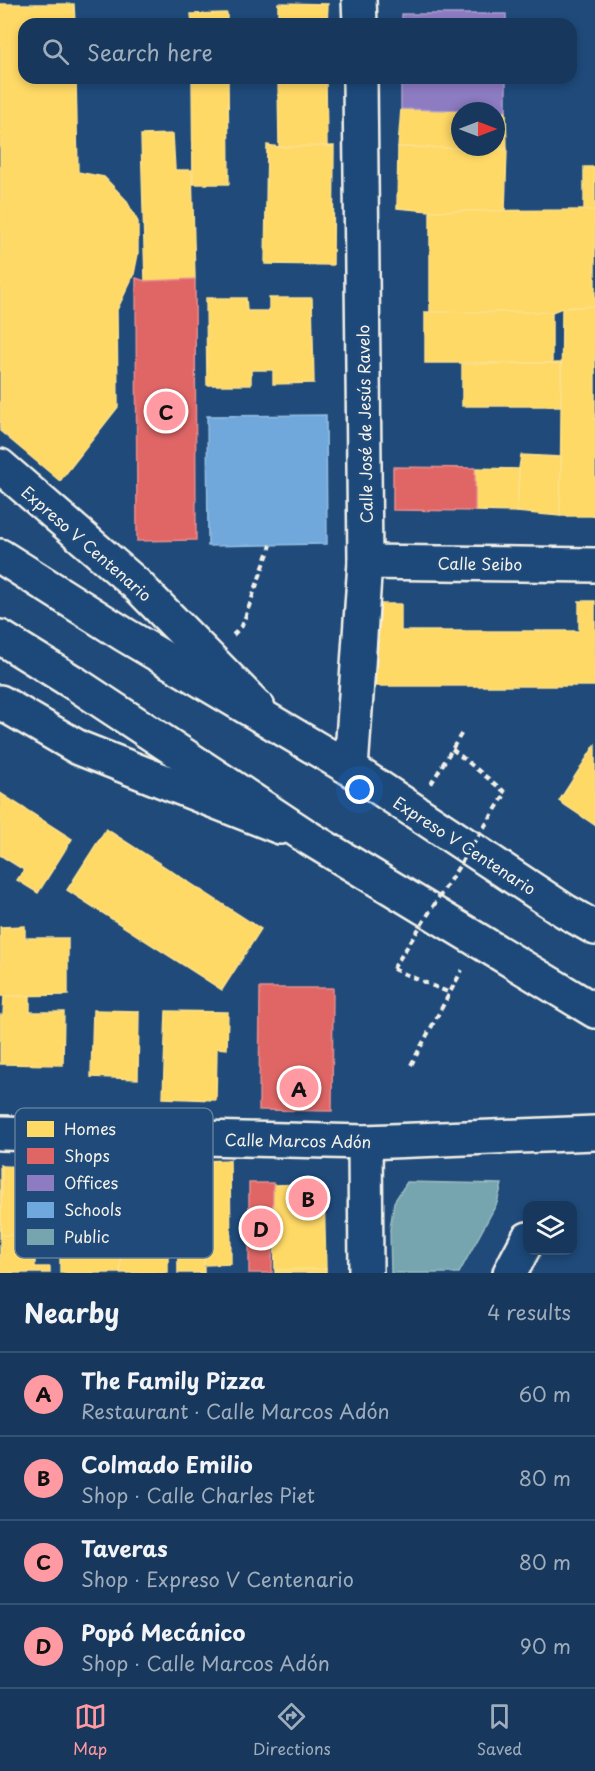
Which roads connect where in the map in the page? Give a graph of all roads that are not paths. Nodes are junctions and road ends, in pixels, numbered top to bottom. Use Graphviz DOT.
graph roads {
  1 [pos="360,0"];
  2 [pos="360,18"];
  3 [pos="360,84"];
  4 [pos="0,466"];
  5 [pos="0,556"];
  6 [pos="365,562"];
  7 [pos="595,565"];
  8 [pos="0,637"];
  9 [pos="0,702"];
  10 [pos="274,724"];
  11 [pos="351,769"];
  12 [pos="309,838"];
  13 [pos="595,928"];
  14 [pos="595,1011"];
  15 [pos="0,1133"];
  16 [pos="15,1133"];
  17 [pos="595,1133"];
  18 [pos="213,1138"];
  19 [pos="365,1142"];
  20 [pos="523,1248"];
  21 [pos="366,1273"];
  22 [pos="510,1273"];
  1 -- 2 [label="street"];
  3 -- 6 [label="street, Calle José de Jesús Ravelo"];
  4 -- 10 [label="street, Expreso V Centenario"];
  5 -- 10 [label="street, Expreso V Centenario"];
  6 -- 7 [label="street, Calle Seibo"];
  6 -- 11 [label="street, Calle José de Jesús Ravelo"];
  8 -- 12 [label="street"];
  9 -- 12 [label="street"];
  10 -- 11 [label="street, Expreso V Centenario"];
  11 -- 13 [label="street, Expreso V Centenario"];
  12 -- 14 [label="street"];
  15 -- 16 [label="street, Calle Marcos Adón"];
  17 -- 19 [label="street, Calle Marcos Adón"];
  18 -- 19 [label="street, Calle Marcos Adón"];
  19 -- 21 [label="street"];
  20 -- 22 [label="street"];
}
